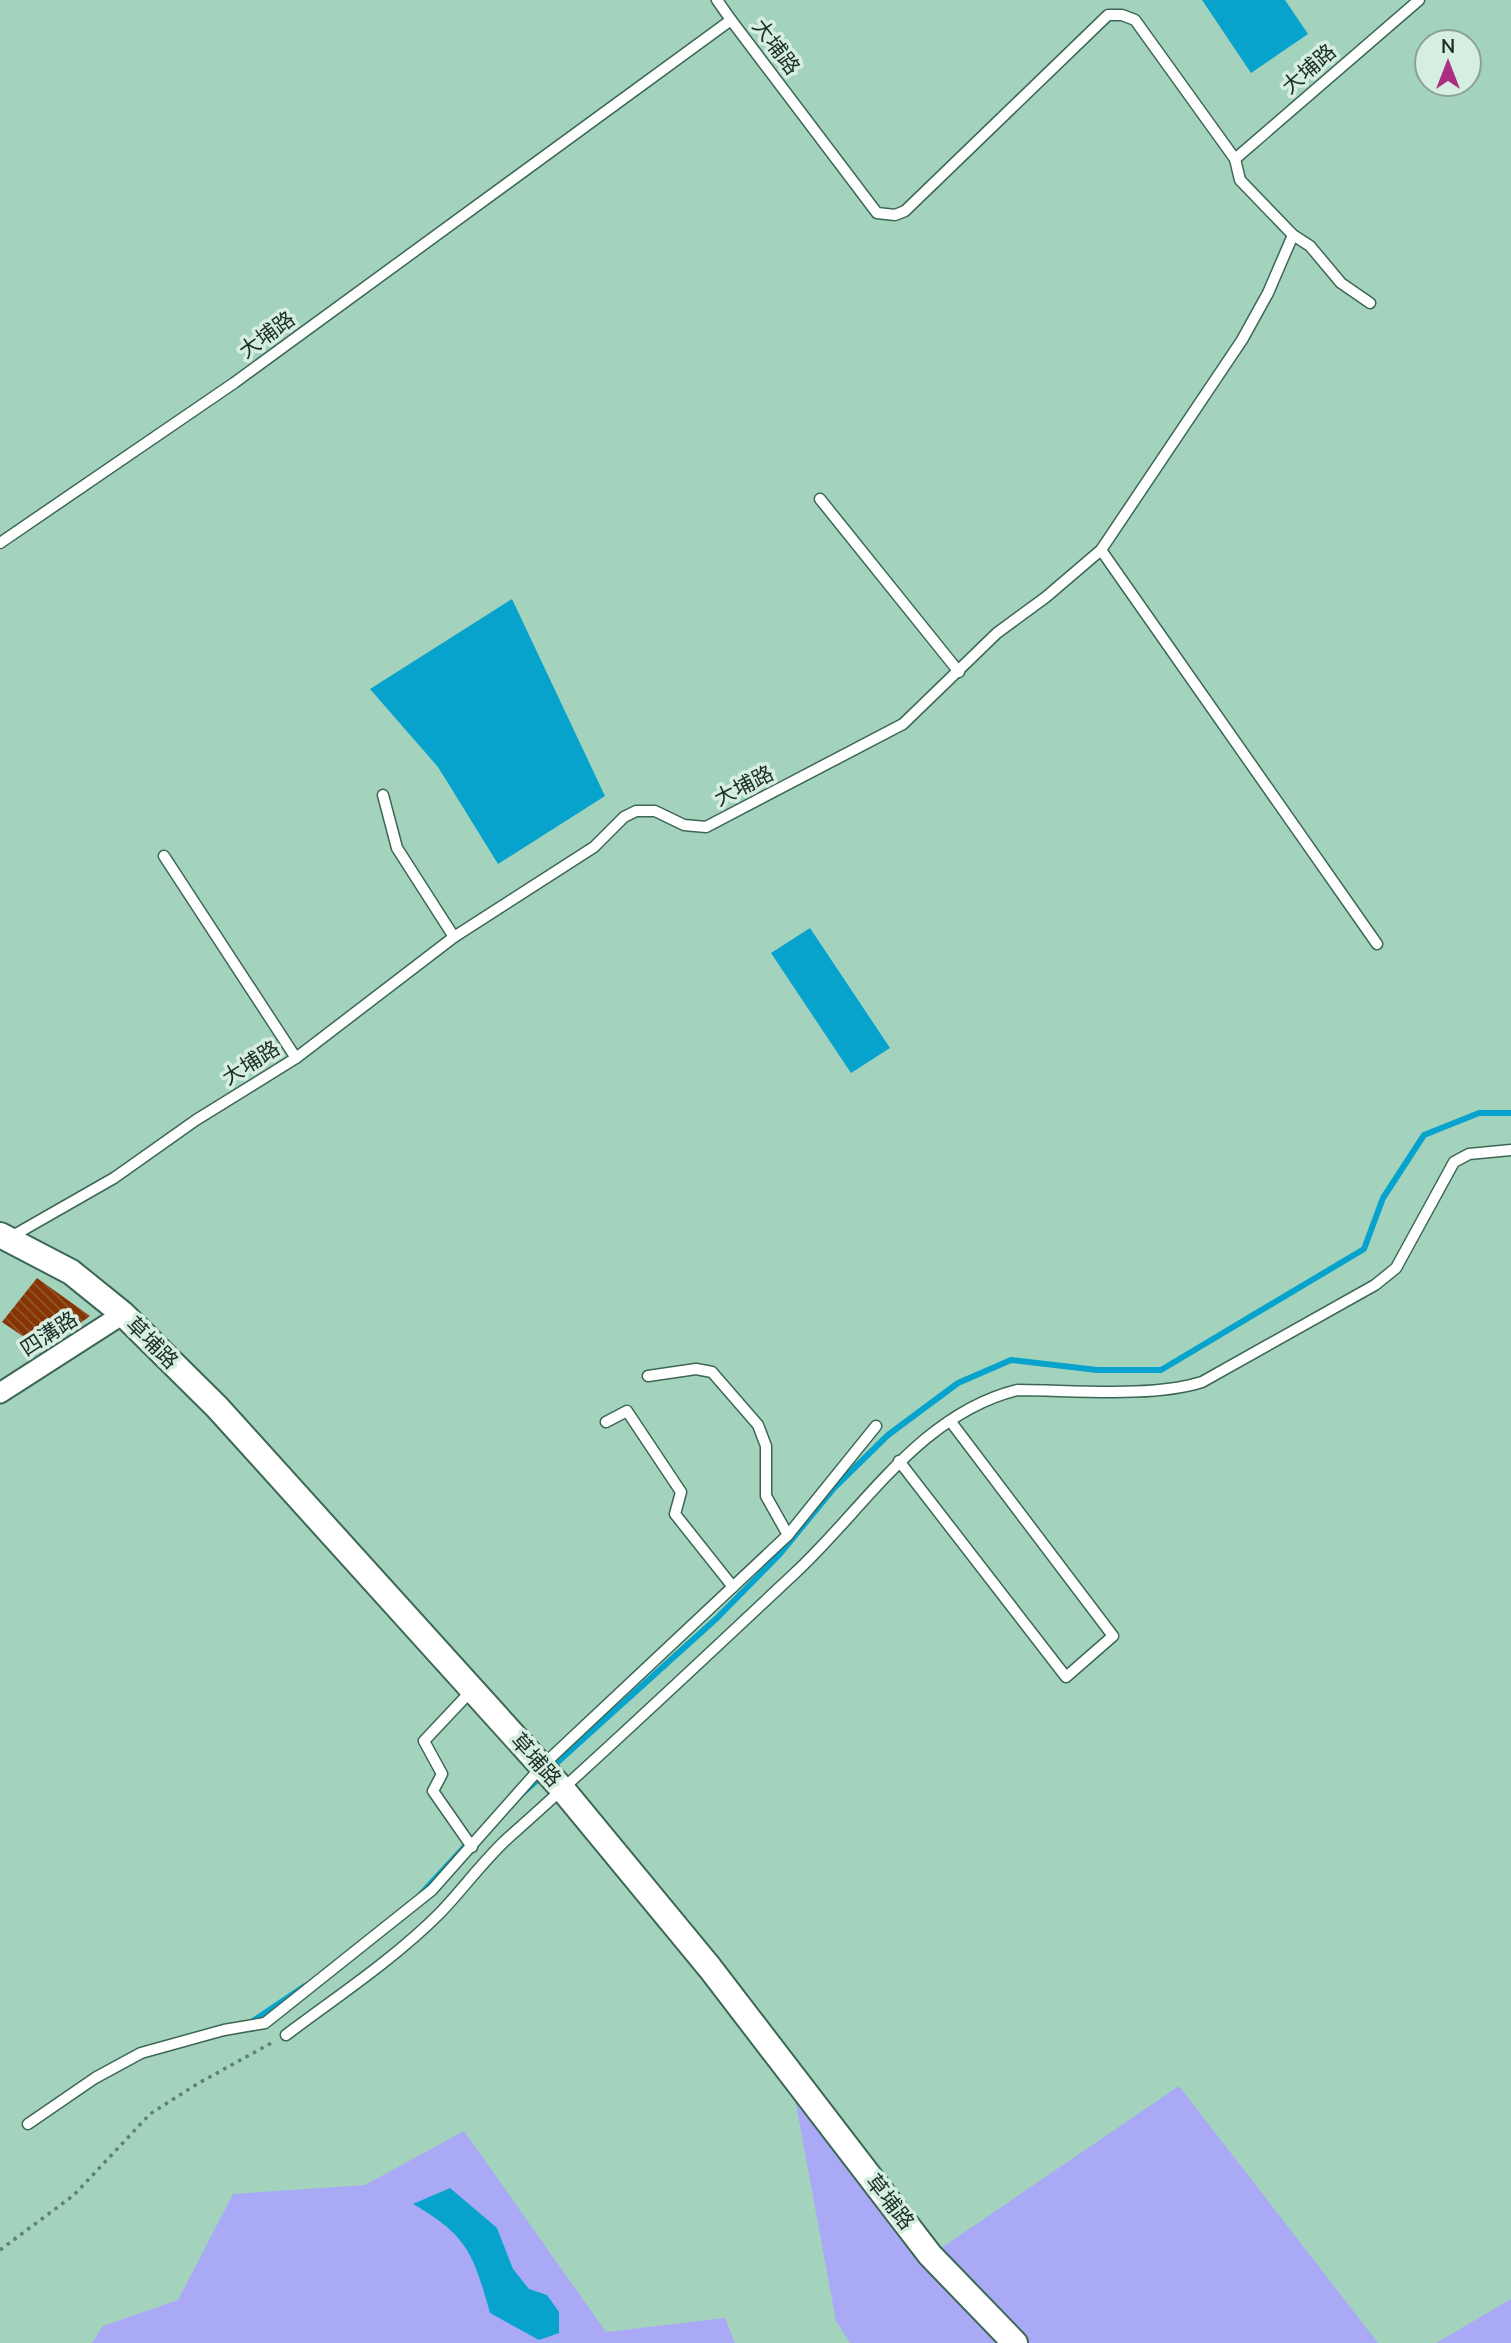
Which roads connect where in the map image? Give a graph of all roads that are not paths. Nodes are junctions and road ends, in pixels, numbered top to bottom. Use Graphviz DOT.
graph roads {
  1 [pos="717,0"];
  2 [pos="1419,0"];
  3 [pos="731,20"];
  4 [pos="1235,159"];
  5 [pos="1293,235"];
  6 [pos="1370,303"];
  7 [pos="820,499"];
  8 [pos="0,543"];
  9 [pos="1101,550"];
  10 [pos="959,671"];
  11 [pos="383,795"];
  12 [pos="164,856"];
  13 [pos="454,937"];
  14 [pos="1377,944"];
  15 [pos="296,1058"];
  16 [pos="1511,1150"];
  17 [pos="4,1237"];
  18 [pos="123,1314"];
  19 [pos="648,1376"];
  20 [pos="0,1393"];
  21 [pos="606,1422"];
  22 [pos="951,1422"];
  23 [pos="876,1426"];
  24 [pos="899,1461"];
  25 [pos="788,1535"];
  26 [pos="733,1587"];
  27 [pos="472,1689"];
  28 [pos="542,1766"];
  29 [pos="564,1791"];
  30 [pos="472,1847"];
  31 [pos="286,2035"];
  32 [pos="28,2124"];
  33 [pos="1015,2343"];
  1 -- 3 [label="lane"];
  2 -- 4 [label="lane, 大埔路"];
  3 -- 4 [label="lane, 大埔路"];
  3 -- 8 [label="lane, 大埔路"];
  4 -- 5 [label="lane"];
  5 -- 6 [label="lane"];
  5 -- 9 [label="lane, 大埔路"];
  7 -- 10 [label="lane"];
  9 -- 10 [label="lane, 大埔路"];
  9 -- 14 [label="lane"];
  10 -- 13 [label="lane, 大埔路"];
  11 -- 13 [label="lane"];
  12 -- 15 [label="lane"];
  13 -- 15 [label="lane, 大埔路"];
  15 -- 17 [label="lane, 大埔路"];
  16 -- 22 [label="lane"];
  17 -- 18 [label="street, 草埔路"];
  18 -- 20 [label="street, 四溝路"];
  18 -- 27 [label="street, 草埔路"];
  19 -- 25 [label="lane"];
  21 -- 26 [label="lane"];
  22 -- 24 [label="lane"];
  22 -- 24 [label="lane"];
  23 -- 25 [label="lane"];
  24 -- 29 [label="lane"];
  25 -- 26 [label="lane"];
  26 -- 28 [label="lane"];
  27 -- 28 [label="street, 草埔路"];
  27 -- 30 [label="lane"];
  28 -- 29 [label="street, 草埔路"];
  28 -- 30 [label="lane"];
  29 -- 31 [label="lane"];
  29 -- 33 [label="street, 草埔路"];
  30 -- 32 [label="lane"];
}
